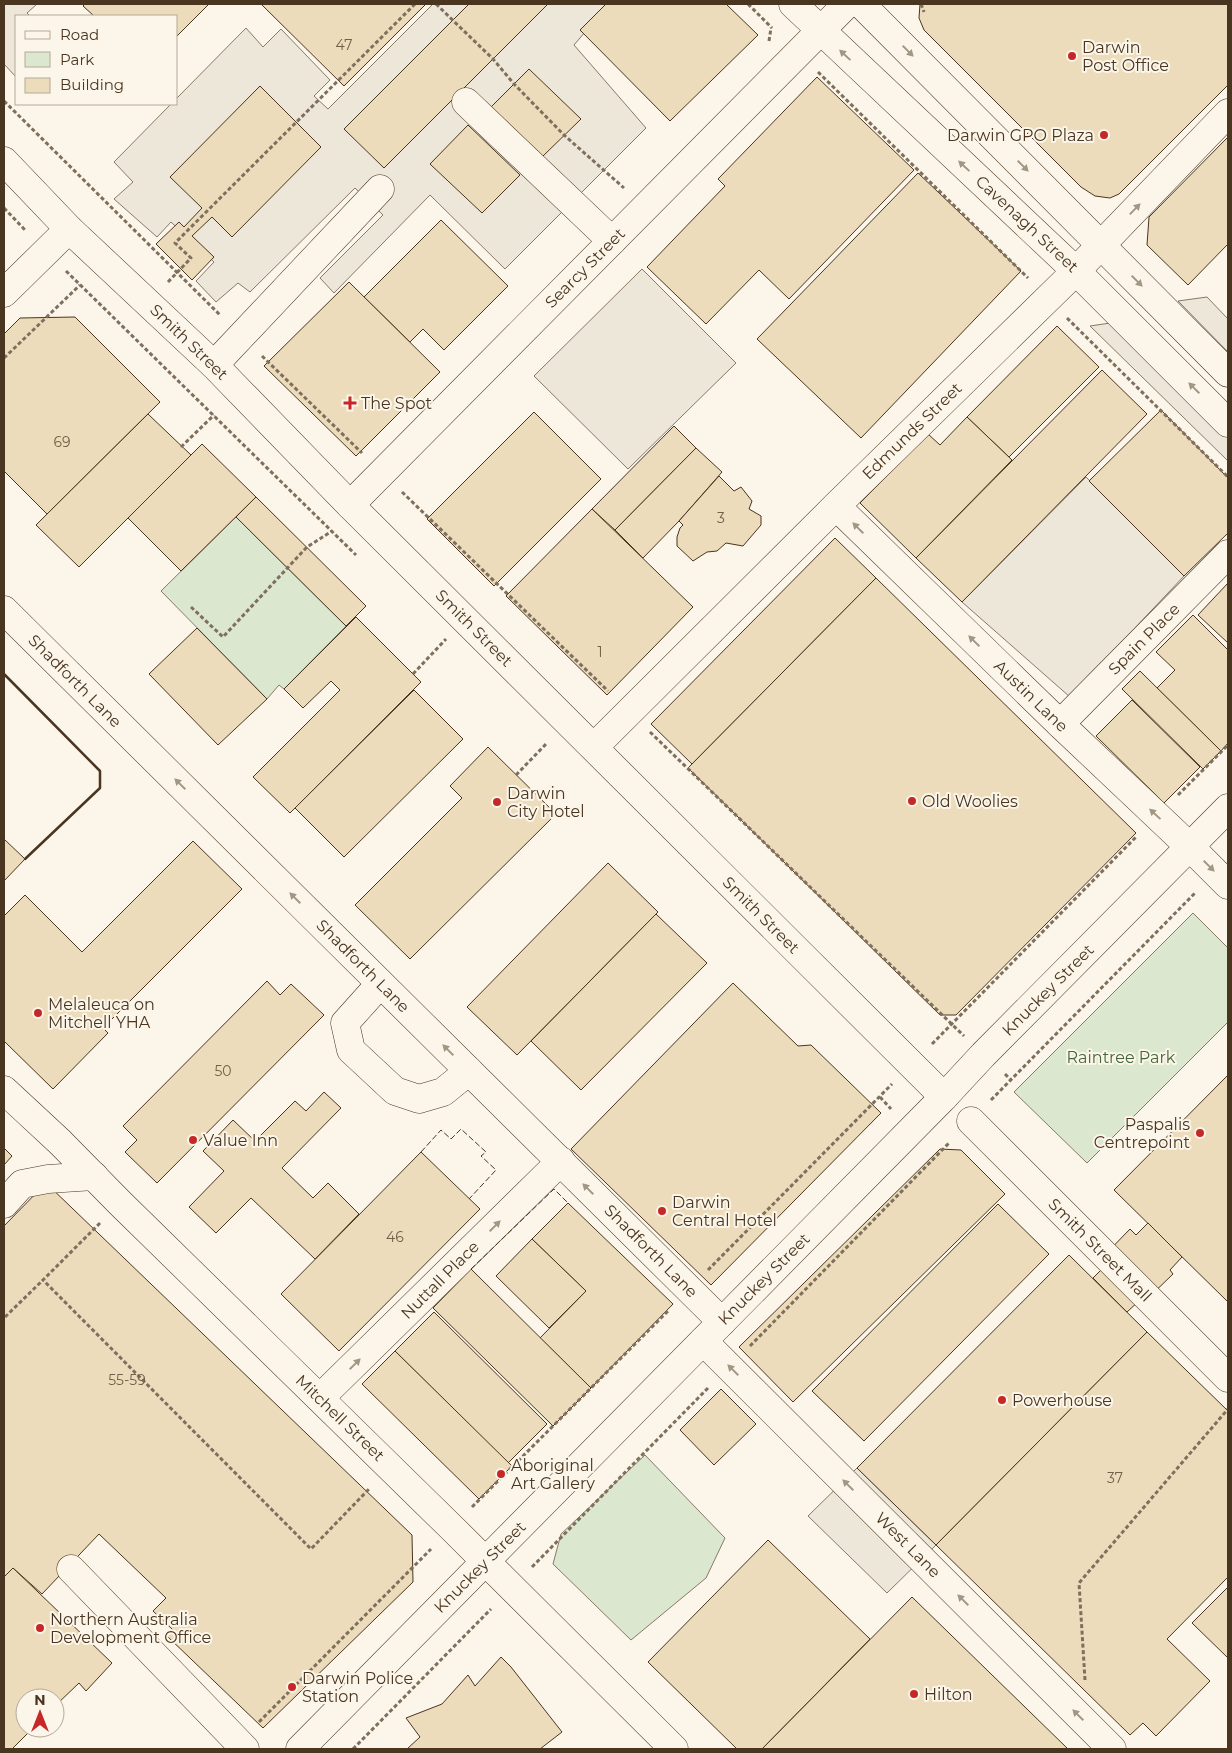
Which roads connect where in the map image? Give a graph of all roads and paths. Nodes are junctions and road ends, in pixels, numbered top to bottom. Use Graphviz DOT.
graph roads {
  1 [pos="415,4"];
  2 [pos="436,4"];
  3 [pos="748,4"];
  4 [pos="793,4"];
  5 [pos="847,4"];
  6 [pos="861,4"];
  7 [pos="921,4"];
  8 [pos="924,12"];
  9 [pos="775,30"];
  10 [pos="820,31"];
  11 [pos="817,72"];
  12 [pos="4,102"];
  13 [pos="466,102"];
  14 [pos="1228,113"];
  15 [pos="4,161"];
  16 [pos="380,189"];
  17 [pos="628,192"];
  18 [pos="69,228"];
  19 [pos="612,241"];
  20 [pos="1101,244"];
  21 [pos="1076,271"];
  22 [pos="176,273"];
  23 [pos="80,285"];
  24 [pos="1034,285"];
  25 [pos="4,293"];
  26 [pos="148,302"];
  27 [pos="1062,312"];
  28 [pos="227,322"];
  29 [pos="123,327"];
  30 [pos="256,350"];
  31 [pos="4,358"];
  32 [pos="214,365"];
  33 [pos="1228,373"];
  34 [pos="218,411"];
  35 [pos="1228,423"];
  36 [pos="181,446"];
  37 [pos="363,454"];
  38 [pos="1228,477"];
  39 [pos="399,489"];
  40 [pos="350,505"];
  41 [pos="836,506"];
  42 [pos="337,528"];
  43 [pos="1228,554"];
  44 [pos="191,607"];
  45 [pos="4,610"];
  46 [pos="448,637"];
  47 [pos="413,674"];
  48 [pos="614,697"];
  49 [pos="1060,724"];
  50 [pos="650,732"];
  51 [pos="551,738"];
  52 [pos="1228,744"];
  53 [pos="594,747"];
  54 [pos="516,775"];
  55 [pos="1228,808"];
  56 [pos="1157,816"];
  57 [pos="1190,847"];
  58 [pos="1222,878"];
  59 [pos="380,984"];
  60 [pos="951,1024"];
  61 [pos="982,1055"];
  62 [pos="912,1064"];
  63 [pos="469,1071"];
  64 [pos="1011,1080"];
  65 [pos="4,1090"];
  66 [pos="944,1097"];
  67 [pos="971,1121"];
  68 [pos="560,1162"];
  69 [pos="94,1176"];
  70 [pos="120,1203"];
  71 [pos="4,1204"];
  72 [pos="43,1280"];
  73 [pos="689,1289"];
  74 [pos="5,1317"];
  75 [pos="713,1331"];
  76 [pos="729,1366"];
  77 [pos="1228,1378"];
  78 [pos="320,1398"];
  79 [pos="1228,1409"];
  80 [pos="390,1467"];
  81 [pos="452,1528"];
  82 [pos="486,1561"];
  83 [pos="71,1569"];
  84 [pos="512,1588"];
  85 [pos="1087,1724"];
  86 [pos="242,1746"];
  87 [pos="300,1749"];
  88 [pos="353,1749"];
  89 [pos="674,1749"];
  90 [pos="1112,1749"];
  1 -- 22 [label="path"];
  2 -- 17 [label="path"];
  3 -- 9 [label="path"];
  4 -- 10 [label="street, Cavenagh Street"];
  5 -- 10 [label="street"];
  6 -- 20 [label="street, one-way"];
  7 -- 8 [label="path"];
  10 -- 19 [label="street, Searcy Street"];
  21 -- 10 [label="street, Cavenagh Street, one-way"];
  11 -- 24 [label="path"];
  12 -- 22 [label="path"];
  13 -- 19 [label="street"];
  20 -- 14 [label="street, Edmunds Street, one-way"];
  15 -- 18 [label="street, Smith Street"];
  16 -- 32 [label="street"];
  18 -- 25 [label="street"];
  18 -- 26 [label="street, Smith Street"];
  19 -- 40 [label="street, Searcy Street"];
  20 -- 21 [label="street, Edmunds Street"];
  20 -- 33 [label="street, one-way"];
  35 -- 21 [label="street, Cavenagh Street, one-way"];
  21 -- 41 [label="street, Edmunds Street"];
  22 -- 26 [label="path"];
  22 -- 28 [label="path"];
  23 -- 31 [label="path"];
  26 -- 29 [label="path"];
  26 -- 32 [label="street, Smith Street"];
  27 -- 38 [label="path"];
  30 -- 37 [label="path"];
  32 -- 40 [label="street, Smith Street"];
  34 -- 36 [label="path"];
  39 -- 48 [label="path"];
  40 -- 53 [label="street, Smith Street"];
  49 -- 41 [label="street, Austin Lane, one-way"];
  41 -- 53 [label="street, Edmunds Street"];
  42 -- 44 [label="path"];
  43 -- 49 [label="street, Spain Place"];
  59 -- 45 [label="street, Shadforth Lane, one-way"];
  46 -- 47 [label="path"];
  56 -- 49 [label="street, Austin Lane, one-way"];
  50 -- 60 [label="path"];
  51 -- 54 [label="path"];
  52 -- 56 [label="path"];
  53 -- 62 [label="street, Smith Street"];
  55 -- 57 [label="street, Knuckey Street"];
  56 -- 57 [label="street, Austin Lane"];
  56 -- 60 [label="path"];
  57 -- 58 [label="street, Austin Lane, one-way"];
  57 -- 61 [label="street, Knuckey Street"];
  58 -- 64 [label="path"];
  63 -- 59 [label="street, Shadforth Lane, one-way"];
  59 -- 63 [label="street"];
  60 -- 61 [label="path"];
  60 -- 62 [label="path"];
  61 -- 64 [label="path"];
  61 -- 66 [label="street, Knuckey Street"];
  62 -- 66 [label="street, Smith Street"];
  62 -- 73 [label="path"];
  63 -- 68 [label="street, Shadforth Lane"];
  64 -- 67 [label="path"];
  65 -- 69 [label="street, Mitchell Street"];
  66 -- 75 [label="street, Knuckey Street"];
  67 -- 76 [label="path"];
  67 -- 77 [label="street, Smith Street Mall"];
  73 -- 68 [label="street, Shadforth Lane, one-way"];
  78 -- 68 [label="street, Nuttall Place, one-way"];
  69 -- 70 [label="street, Mitchell Street"];
  69 -- 71 [label="street"];
  70 -- 72 [label="path"];
  70 -- 78 [label="street, Mitchell Street"];
  72 -- 74 [label="path"];
  72 -- 80 [label="path"];
  73 -- 75 [label="street, Shadforth Lane"];
  73 -- 81 [label="path"];
  75 -- 76 [label="street, West Lane"];
  75 -- 82 [label="street, Knuckey Street"];
  76 -- 84 [label="path"];
  85 -- 76 [label="street, West Lane, one-way"];
  78 -- 80 [label="street, Mitchell Street"];
  79 -- 85 [label="path"];
  80 -- 81 [label="street, Mitchell Street"];
  81 -- 82 [label="street, Mitchell Street"];
  81 -- 86 [label="path"];
  82 -- 84 [label="street, Mitchell Street"];
  82 -- 87 [label="street, Knuckey Street"];
  83 -- 86 [label="street"];
  84 -- 88 [label="path"];
  84 -- 89 [label="street, Mitchell Street"];
  85 -- 90 [label="street, West Lane"];
}
